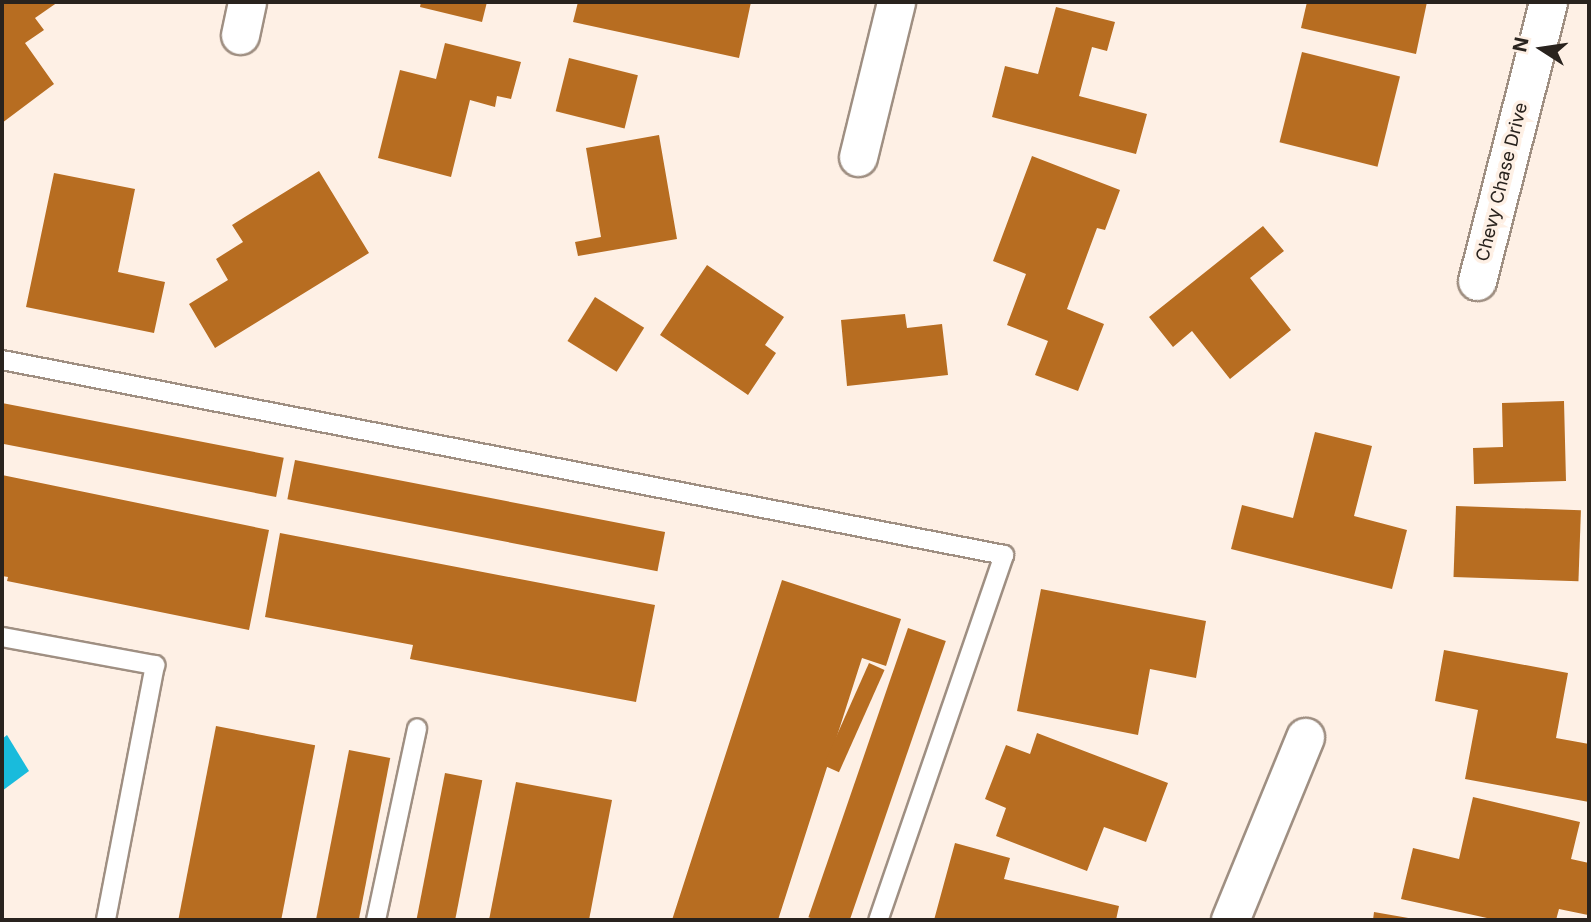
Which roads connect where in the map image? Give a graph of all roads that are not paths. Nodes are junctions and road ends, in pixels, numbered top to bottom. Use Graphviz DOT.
graph roads {
  1 [pos="896,2"];
  2 [pos="1548,2"];
  3 [pos="858,157"];
  4 [pos="1477,281"];
  5 [pos="2,360"];
  6 [pos="2,637"];
  7 [pos="417,728"];
  8 [pos="1305,737"];
  9 [pos="106,920"];
  10 [pos="376,920"];
  11 [pos="878,920"];
  12 [pos="1230,920"];
  1 -- 3 [label="street"];
  2 -- 4 [label="street, Chevy Chase Drive"];
  5 -- 11 [label="lane"];
  6 -- 9 [label="lane"];
  7 -- 10 [label="lane"];
  8 -- 12 [label="street"];
}
